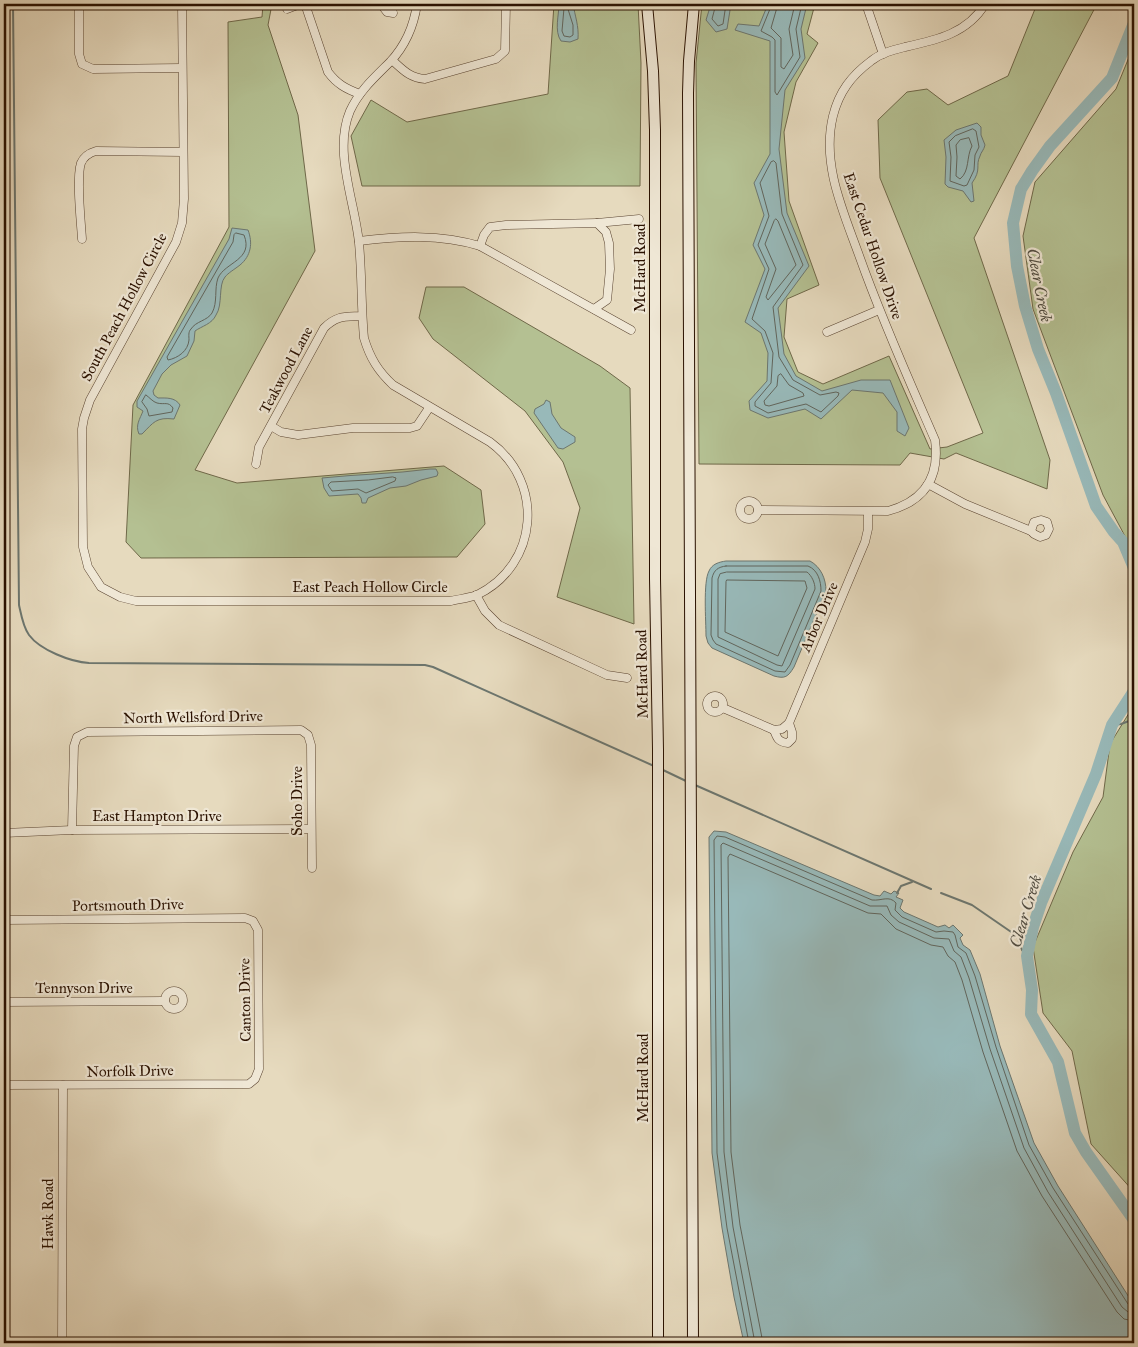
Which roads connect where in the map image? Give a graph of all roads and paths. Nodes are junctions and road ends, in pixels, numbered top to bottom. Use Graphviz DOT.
graph roads {
  1 [pos="79,4"];
  2 [pos="182,4"];
  3 [pos="300,4"];
  4 [pos="305,4"];
  5 [pos="381,4"];
  6 [pos="417,4"];
  7 [pos="506,4"];
  8 [pos="647,4"];
  9 [pos="694,4"];
  10 [pos="866,4"];
  11 [pos="985,4"];
  12 [pos="287,8"];
  13 [pos="393,14"];
  14 [pos="883,54"];
  15 [pos="392,60"];
  16 [pos="182,68"];
  17 [pos="360,94"];
  18 [pos="183,152"];
  19 [pos="639,219"];
  20 [pos="597,223"];
  21 [pos="82,239"];
  22 [pos="359,242"];
  23 [pos="480,246"];
  24 [pos="594,309"];
  25 [pos="879,310"];
  26 [pos="362,316"];
  27 [pos="631,330"];
  28 [pos="827,332"];
  29 [pos="429,408"];
  30 [pos="271,426"];
  31 [pos="256,464"];
  32 [pos="928,484"];
  33 [pos="758,510"];
  34 [pos="868,512"];
  35 [pos="1031,531"];
  36 [pos="100,587"];
  37 [pos="476,595"];
  38 [pos="627,678"];
  39 [pos="723,708"];
  40 [pos="789,723"];
  41 [pos="778,729"];
  42 [pos="308,735"];
  43 [pos="310,829"];
  44 [pos="72,830"];
  45 [pos="4,833"];
  46 [pos="312,868"];
  47 [pos="4,920"];
  48 [pos="253,921"];
  49 [pos="165,1001"];
  50 [pos="4,1002"];
  51 [pos="255,1079"];
  52 [pos="4,1085"];
  53 [pos="63,1085"];
  54 [pos="62,1343"];
  55 [pos="658,1343"];
  56 [pos="693,1343"];
  1 -- 16 [label="street"];
  2 -- 16 [label="street, South Peach Hollow Circle"];
  3 -- 12 [label="street"];
  4 -- 17 [label="street"];
  5 -- 13 [label="street"];
  6 -- 15 [label="street, East Peach Hollow Circle"];
  7 -- 15 [label="street"];
  8 -- 55 [label="main road, McHard Road"];
  9 -- 56 [label="main road"];
  10 -- 14 [label="street"];
  11 -- 14 [label="street, East Cedar Hollow Drive"];
  14 -- 25 [label="street, East Cedar Hollow Drive"];
  15 -- 17 [label="street, East Peach Hollow Circle"];
  16 -- 18 [label="street, South Peach Hollow Circle"];
  17 -- 22 [label="street, East Peach Hollow Circle"];
  18 -- 21 [label="street"];
  18 -- 36 [label="street, South Peach Hollow Circle"];
  19 -- 20 [label="street"];
  20 -- 23 [label="street"];
  20 -- 24 [label="street"];
  22 -- 23 [label="street"];
  22 -- 26 [label="street, East Peach Hollow Circle"];
  23 -- 24 [label="street"];
  24 -- 27 [label="street"];
  25 -- 28 [label="street"];
  25 -- 32 [label="street, East Cedar Hollow Drive"];
  26 -- 29 [label="street, East Peach Hollow Circle"];
  26 -- 30 [label="street, Teakwood Lane"];
  29 -- 30 [label="street"];
  29 -- 37 [label="street, East Peach Hollow Circle"];
  30 -- 31 [label="street, Teakwood Lane"];
  32 -- 34 [label="street"];
  32 -- 35 [label="street"];
  33 -- 34 [label="street"];
  34 -- 40 [label="street, Arbor Drive"];
  36 -- 37 [label="street, East Peach Hollow Circle"];
  37 -- 38 [label="street"];
  39 -- 41 [label="street"];
  40 -- 41 [label="street, Arbor Drive"];
  40 -- 41 [label="street"];
  42 -- 43 [label="street, Soho Drive"];
  42 -- 44 [label="street, North Wellsford Drive"];
  43 -- 44 [label="street, East Hampton Drive"];
  43 -- 46 [label="street, Soho Drive"];
  44 -- 45 [label="street, East Hampton Drive"];
  47 -- 48 [label="street, Portsmouth Drive"];
  48 -- 51 [label="street, Canton Drive"];
  49 -- 50 [label="street, Tennyson Drive"];
  51 -- 53 [label="street, Norfolk Drive"];
  52 -- 53 [label="street, Norfolk Drive"];
  53 -- 54 [label="street, Hawk Road"];
}
